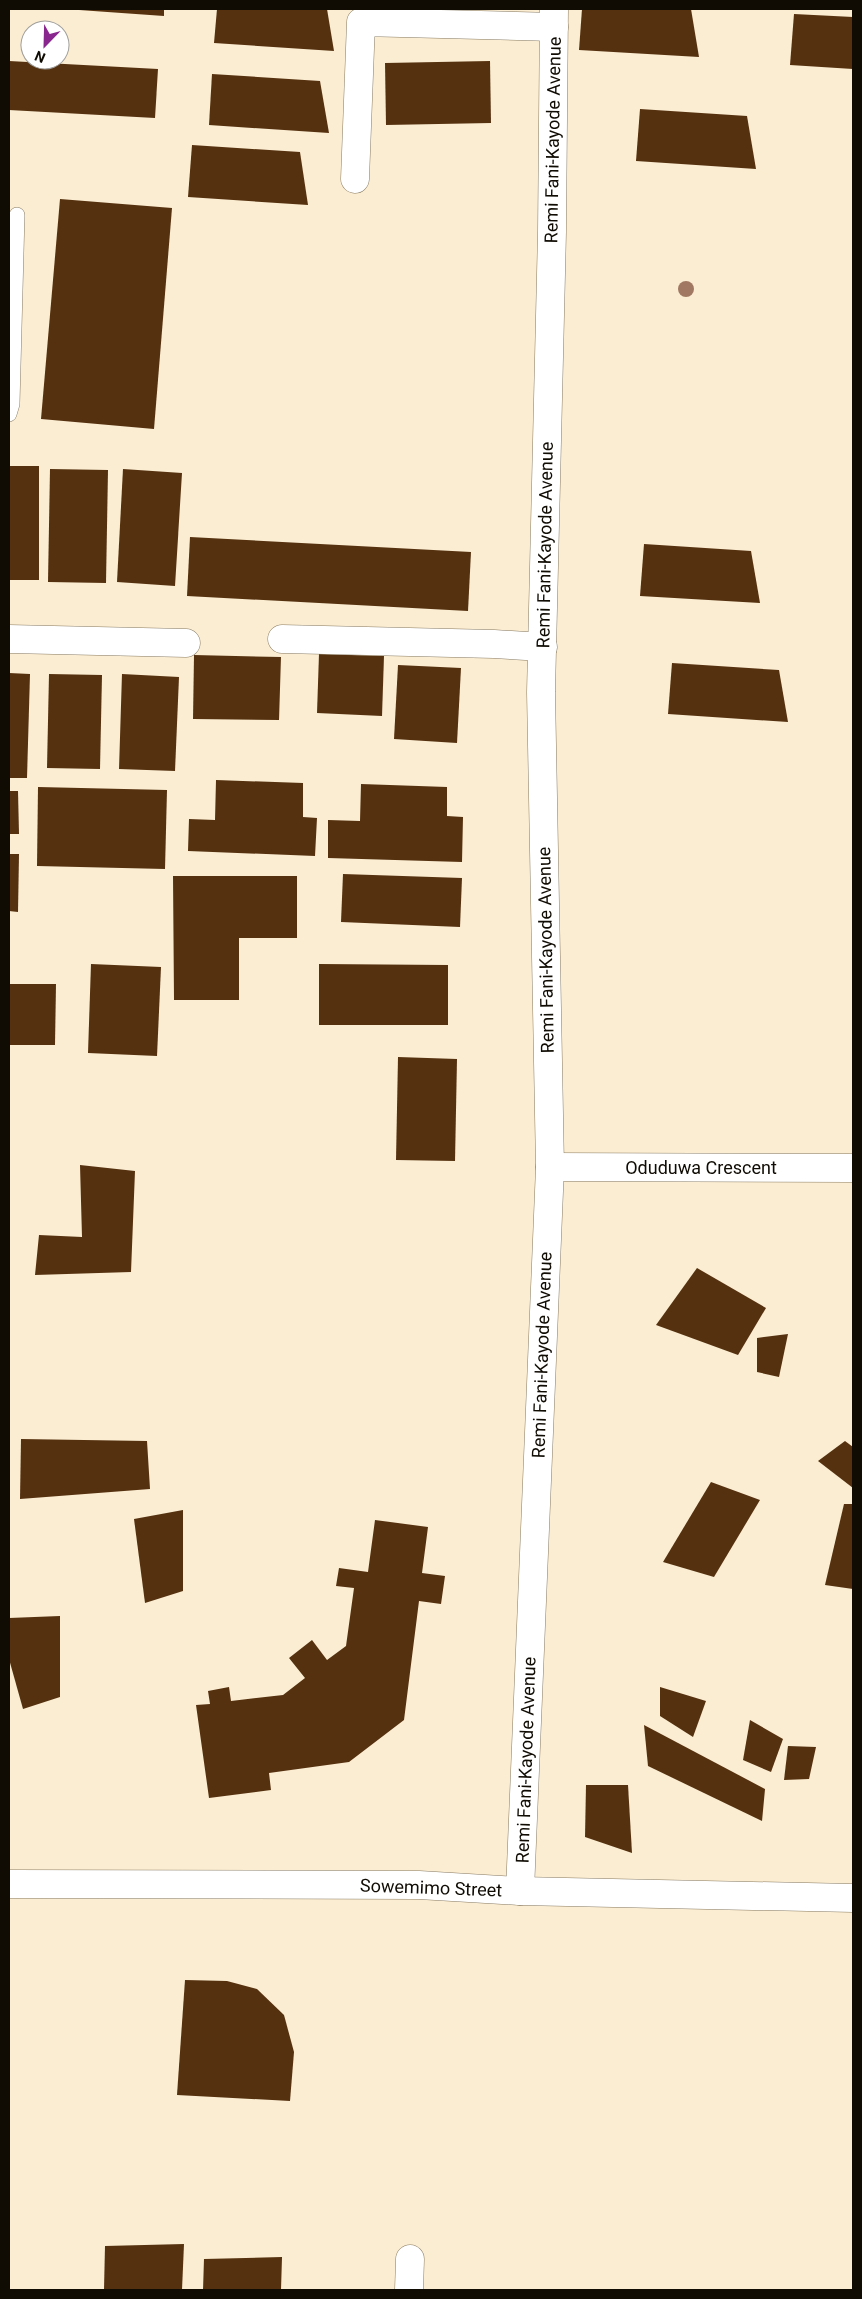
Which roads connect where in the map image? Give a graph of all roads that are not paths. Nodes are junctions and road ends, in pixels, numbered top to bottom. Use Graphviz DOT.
graph roads {
  1 [pos="361,15"];
  2 [pos="554,18"];
  3 [pos="355,179"];
  4 [pos="17,214"];
  5 [pos="9,414"];
  6 [pos="9,639"];
  7 [pos="282,639"];
  8 [pos="186,643"];
  9 [pos="543,647"];
  10 [pos="550,1168"];
  11 [pos="853,1168"];
  12 [pos="9,1884"];
  13 [pos="520,1891"];
  14 [pos="853,1898"];
  15 [pos="410,2259"];
  16 [pos="408,2290"];
  1 -- 2 [label="street"];
  1 -- 3 [label="street"];
  2 -- 9 [label="street, Remi Fani-Kayode Avenue"];
  4 -- 5 [label="lane"];
  6 -- 8 [label="street"];
  7 -- 9 [label="street"];
  9 -- 10 [label="street, Remi Fani-Kayode Avenue"];
  10 -- 11 [label="street, Oduduwa Crescent"];
  10 -- 13 [label="street, Remi Fani-Kayode Avenue"];
  12 -- 13 [label="street, Sowemimo Street"];
  13 -- 14 [label="street, Sowemimo Street"];
  15 -- 16 [label="street"];
}
